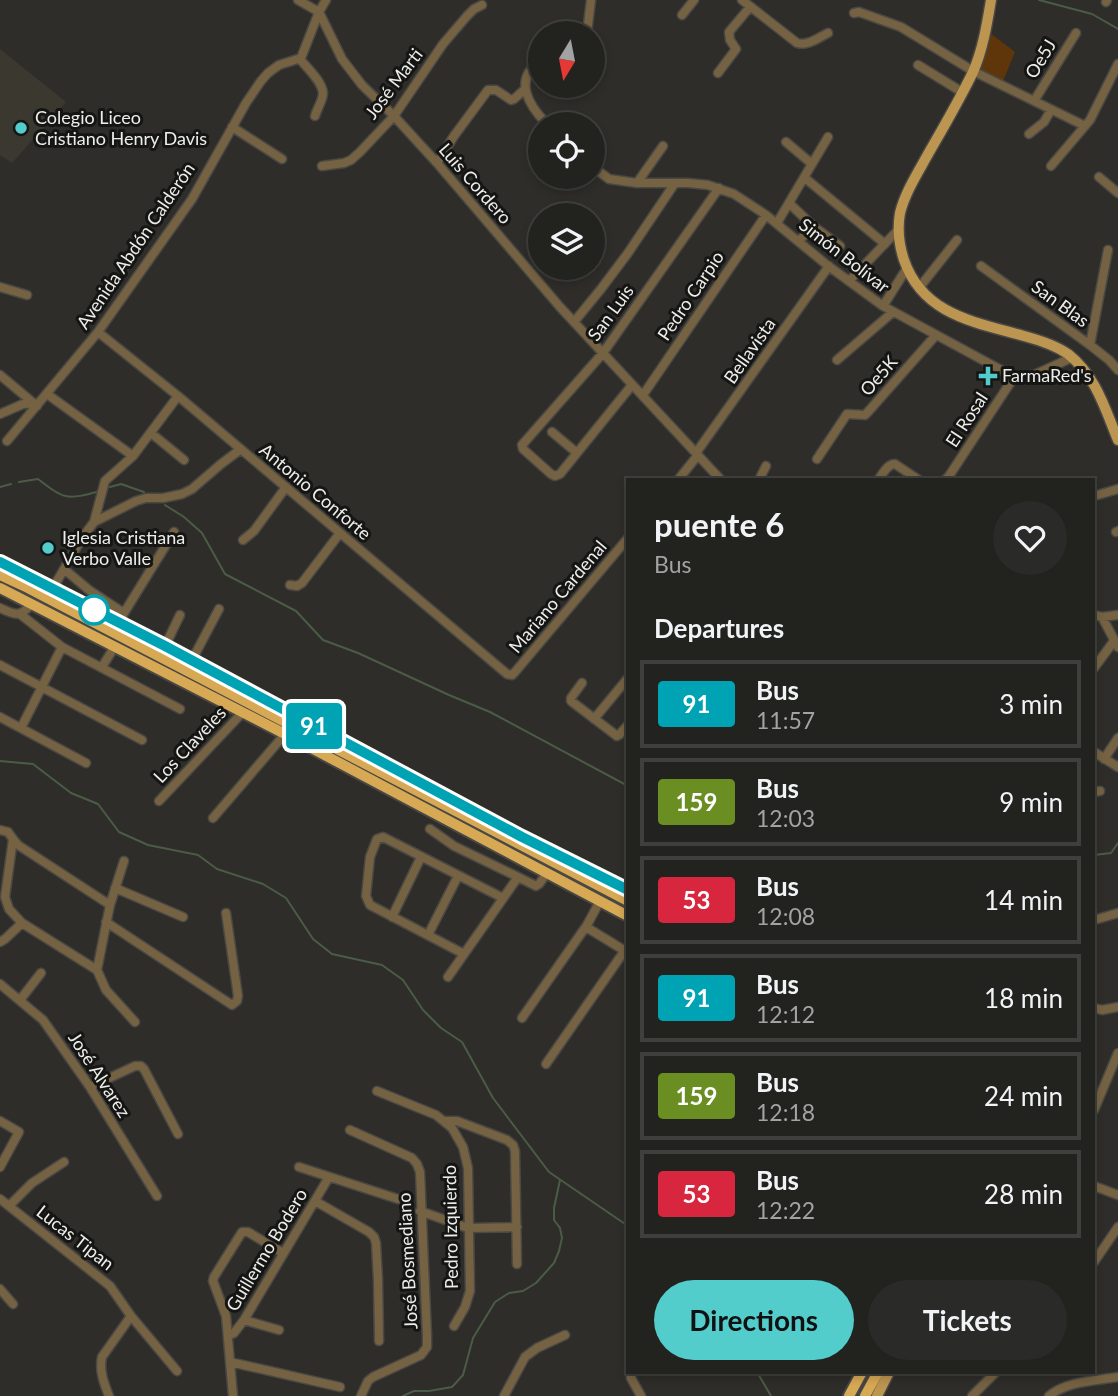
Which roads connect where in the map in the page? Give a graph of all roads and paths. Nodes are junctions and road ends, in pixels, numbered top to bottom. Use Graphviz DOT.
graph roads {
  1 [pos="298,0"];
  2 [pos="327,0"];
  3 [pos="591,0"];
  4 [pos="694,0"];
  5 [pos="742,0"];
  6 [pos="991,0"];
  7 [pos="482,5"];
  8 [pos="750,7"];
  9 [pos="319,12"];
  10 [pos="854,13"];
  11 [pos="682,15"];
  12 [pos="588,21"];
  13 [pos="828,33"];
  14 [pos="1076,33"];
  15 [pos="300,59"];
  16 [pos="1118,64"];
  17 [pos="918,65"];
  18 [pos="973,71"];
  19 [pos="718,73"];
  20 [pos="528,76"];
  21 [pos="524,90"];
  22 [pos="962,92"];
  23 [pos="1034,101"];
  24 [pos="1051,110"];
  25 [pos="535,112"];
  26 [pos="315,116"];
  27 [pos="394,116"];
  28 [pos="232,127"];
  29 [pos="1084,127"];
  30 [pos="1029,134"];
  31 [pos="828,137"];
  32 [pos="786,142"];
  33 [pos="663,146"];
  34 [pos="282,159"];
  35 [pos="437,163"];
  36 [pos="812,164"];
  37 [pos="322,166"];
  38 [pos="1051,166"];
  39 [pos="605,177"];
  40 [pos="1099,177"];
  41 [pos="805,178"];
  42 [pos="637,183"];
  43 [pos="675,183"];
  44 [pos="719,188"];
  45 [pos="1118,193"];
  46 [pos="790,204"];
  47 [pos="766,215"];
  48 [pos="776,223"];
  49 [pos="813,226"];
  50 [pos="899,229"];
  51 [pos="957,240"];
  52 [pos="799,241"];
  53 [pos="885,244"];
  54 [pos="840,246"];
  55 [pos="1108,250"];
  56 [pos="829,266"];
  57 [pos="981,266"];
  58 [pos="907,268"];
  59 [pos="849,281"];
  60 [pos="0,287"];
  61 [pos="919,288"];
  62 [pos="27,295"];
  63 [pos="883,306"];
  64 [pos="893,312"];
  65 [pos="574,322"];
  66 [pos="98,332"];
  67 [pos="936,335"];
  68 [pos="1090,345"];
  69 [pos="603,353"];
  70 [pos="1072,358"];
  71 [pos="837,360"];
  72 [pos="1118,370"];
  73 [pos="0,375"];
  74 [pos="1014,377"];
  75 [pos="632,385"];
  76 [pos="47,394"];
  77 [pos="643,395"];
  78 [pos="178,396"];
  79 [pos="35,405"];
  80 [pos="0,414"];
  81 [pos="552,432"];
  82 [pos="151,433"];
  83 [pos="1117,435"];
  84 [pos="7,442"];
  85 [pos="241,449"];
  86 [pos="577,453"];
  87 [pos="697,454"];
  88 [pos="133,456"];
  89 [pos="817,459"];
  90 [pos="184,460"];
  91 [pos="766,466"];
  92 [pos="679,478"];
  93 [pos="719,478"];
  94 [pos="760,478"];
  95 [pos="880,478"];
  96 [pos="916,478"];
  97 [pos="947,478"];
  98 [pos="286,487"];
  99 [pos="1118,489"];
  100 [pos="1095,496"];
  101 [pos="94,522"];
  102 [pos="174,532"];
  103 [pos="340,533"];
  104 [pos="243,540"];
  105 [pos="626,540"];
  106 [pos="0,562"];
  107 [pos="64,569"];
  108 [pos="0,575"];
  109 [pos="290,585"];
  110 [pos="0,588"];
  111 [pos="53,588"];
  112 [pos="32,604"];
  113 [pos="0,608"];
  114 [pos="219,608"];
  115 [pos="20,614"];
  116 [pos="180,615"];
  117 [pos="1118,615"];
  118 [pos="1098,616"];
  119 [pos="122,618"];
  120 [pos="1116,644"];
  121 [pos="114,646"];
  122 [pos="165,646"];
  123 [pos="62,647"];
  124 [pos="192,660"];
  125 [pos="0,665"];
  126 [pos="102,667"];
  127 [pos="1095,667"];
  128 [pos="512,675"];
  129 [pos="626,680"];
  130 [pos="582,683"];
  131 [pos="42,687"];
  132 [pos="180,709"];
  133 [pos="243,712"];
  134 [pos="0,717"];
  135 [pos="594,719"];
  136 [pos="21,728"];
  137 [pos="626,728"];
  138 [pos="285,734"];
  139 [pos="1118,738"];
  140 [pos="142,740"];
  141 [pos="1095,753"];
  142 [pos="1104,759"];
  143 [pos="86,763"];
  144 [pos="1118,767"];
  145 [pos="159,800"];
  146 [pos="213,818"];
  147 [pos="430,829"];
  148 [pos="7,834"];
  149 [pos="421,857"];
  150 [pos="124,861"];
  151 [pos="547,873"];
  152 [pos="458,876"];
  153 [pos="517,877"];
  154 [pos="115,888"];
  155 [pos="626,889"];
  156 [pos="503,898"];
  157 [pos="626,900"];
  158 [pos="600,901"];
  159 [pos="110,905"];
  160 [pos="226,913"];
  161 [pos="1118,914"];
  162 [pos="626,915"];
  163 [pos="183,917"];
  164 [pos="392,917"];
  165 [pos="1095,920"];
  166 [pos="106,922"];
  167 [pos="22,923"];
  168 [pos="586,927"];
  169 [pos="428,935"];
  170 [pos="0,942"];
  171 [pos="464,954"];
  172 [pos="97,970"];
  173 [pos="41,973"];
  174 [pos="448,977"];
  175 [pos="0,984"];
  176 [pos="20,1000"];
  177 [pos="1118,1007"];
  178 [pos="1095,1008"];
  179 [pos="522,1018"];
  180 [pos="135,1022"];
  181 [pos="1118,1054"];
  182 [pos="546,1064"];
  183 [pos="90,1087"];
  184 [pos="377,1091"];
  185 [pos="1095,1108"];
  186 [pos="0,1121"];
  187 [pos="444,1121"];
  188 [pos="350,1130"];
  189 [pos="178,1134"];
  190 [pos="65,1162"];
  191 [pos="0,1167"];
  192 [pos="299,1167"];
  193 [pos="329,1177"];
  194 [pos="1095,1186"];
  195 [pos="1118,1195"];
  196 [pos="157,1196"];
  197 [pos="0,1199"];
  198 [pos="398,1199"];
  199 [pos="315,1201"];
  200 [pos="9,1206"];
  201 [pos="420,1211"];
  202 [pos="517,1227"];
  203 [pos="1118,1227"];
  204 [pos="468,1228"];
  205 [pos="284,1252"];
  206 [pos="1095,1261"];
  207 [pos="517,1264"];
  208 [pos="0,1289"];
  209 [pos="13,1304"];
  210 [pos="131,1316"];
  211 [pos="244,1320"];
  212 [pos="454,1326"];
  213 [pos="279,1330"];
  214 [pos="565,1335"];
  215 [pos="229,1336"];
  216 [pos="379,1341"];
  217 [pos="230,1362"];
  218 [pos="177,1371"];
  219 [pos="631,1374"];
  220 [pos="861,1374"];
  221 [pos="876,1374"];
  222 [pos="888,1374"];
  223 [pos="994,1374"];
  224 [pos="1118,1377"];
  225 [pos="341,1387"];
  226 [pos="109,1396"];
  227 [pos="233,1396"];
  228 [pos="361,1396"];
  229 [pos="504,1396"];
  230 [pos="641,1396"];
  231 [pos="849,1396"];
  232 [pos="865,1396"];
  233 [pos="877,1396"];
  234 [pos="972,1396"];
  235 [pos="1049,1396"];
  1 -- 9 [label="street"];
  2 -- 9 [label="street"];
  3 -- 12 [label="street"];
  4 -- 11 [label="street"];
  5 -- 8 [label="street"];
  6 -- 18 [label="main road"];
  7 -- 27 [label="street, José Marti"];
  8 -- 13 [label="street"];
  8 -- 19 [label="street"];
  9 -- 15 [label="street"];
  9 -- 27 [label="street, Luis Cordero"];
  10 -- 18 [label="street"];
  14 -- 23 [label="street, Oe5J"];
  15 -- 26 [label="street"];
  15 -- 28 [label="street, Avenida Abdón Calderón"];
  16 -- 29 [label="street"];
  17 -- 22 [label="street"];
  18 -- 22 [label="main road"];
  18 -- 23 [label="street"];
  20 -- 21 [label="street"];
  21 -- 25 [label="street"];
  21 -- 35 [label="street"];
  22 -- 50 [label="main road"];
  23 -- 24 [label="street"];
  24 -- 29 [label="street"];
  24 -- 30 [label="street"];
  27 -- 35 [label="street, Luis Cordero"];
  27 -- 37 [label="street, José Marti"];
  28 -- 34 [label="street"];
  28 -- 66 [label="street, Avenida Abdón Calderón"];
  29 -- 38 [label="street"];
  31 -- 36 [label="street"];
  32 -- 36 [label="street"];
  33 -- 42 [label="street"];
  35 -- 65 [label="street, Luis Cordero"];
  36 -- 41 [label="street"];
  39 -- 42 [label="street, Simón Bolívar"];
  40 -- 45 [label="street"];
  41 -- 46 [label="street"];
  41 -- 53 [label="street"];
  42 -- 43 [label="street, Simón Bolívar"];
  43 -- 44 [label="street, Simón Bolívar"];
  43 -- 65 [label="street"];
  44 -- 47 [label="street, Simón Bolívar"];
  44 -- 69 [label="street, San Luis"];
  46 -- 48 [label="street"];
  46 -- 49 [label="street"];
  47 -- 48 [label="street, Simón Bolívar"];
  47 -- 77 [label="street, Pedro Carpio"];
  48 -- 52 [label="street, Simón Bolívar"];
  49 -- 52 [label="street"];
  49 -- 54 [label="street"];
  50 -- 53 [label="street"];
  50 -- 58 [label="main road"];
  51 -- 61 [label="street"];
  52 -- 56 [label="street, Simón Bolívar"];
  53 -- 59 [label="street"];
  55 -- 68 [label="street"];
  56 -- 59 [label="street, Simón Bolívar"];
  56 -- 87 [label="street, Bellavista"];
  57 -- 68 [label="street, San Blas"];
  58 -- 61 [label="main road"];
  58 -- 63 [label="street"];
  59 -- 63 [label="street, Simón Bolívar"];
  60 -- 62 [label="street"];
  61 -- 70 [label="main road"];
  63 -- 64 [label="street, Simón Bolívar"];
  64 -- 67 [label="street, Simón Bolívar"];
  64 -- 71 [label="street"];
  65 -- 69 [label="street, Luis Cordero"];
  66 -- 76 [label="street, Avenida Abdón Calderón"];
  66 -- 78 [label="street, Antonio Conforte"];
  67 -- 74 [label="street, Simón Bolívar"];
  67 -- 89 [label="street, Oe5K"];
  68 -- 72 [label="street, San Blas"];
  69 -- 75 [label="street, Luis Cordero"];
  69 -- 86 [label="street, San Luis"];
  70 -- 74 [label="street"];
  70 -- 83 [label="main road"];
  73 -- 79 [label="street"];
  74 -- 97 [label="street, El Rosal"];
  75 -- 77 [label="street, Luis Cordero"];
  75 -- 86 [label="street"];
  76 -- 79 [label="street, Avenida Abdón Calderón"];
  76 -- 88 [label="street"];
  77 -- 87 [label="street, Luis Cordero"];
  78 -- 82 [label="street"];
  78 -- 85 [label="street, Antonio Conforte"];
  79 -- 80 [label="street"];
  79 -- 84 [label="street, Avenida Abdón Calderón"];
  81 -- 86 [label="street"];
  82 -- 88 [label="street"];
  82 -- 90 [label="street"];
  85 -- 98 [label="street, Antonio Conforte"];
  85 -- 101 [label="street"];
  87 -- 92 [label="street"];
  87 -- 93 [label="street, Luis Cordero"];
  88 -- 101 [label="street"];
  91 -- 94 [label="street"];
  95 -- 96 [label="street"];
  98 -- 103 [label="street, Antonio Conforte"];
  98 -- 104 [label="street"];
  99 -- 100 [label="street"];
  101 -- 107 [label="street"];
  102 -- 119 [label="street"];
  103 -- 109 [label="street"];
  103 -- 128 [label="street, Antonio Conforte"];
  105 -- 128 [label="street, Mariano Cardenal"];
  106 -- 111 [label="main road"];
  107 -- 111 [label="street"];
  107 -- 119 [label="street"];
  108 -- 157 [label="highway"];
  110 -- 112 [label="highway"];
  111 -- 119 [label="main road"];
  112 -- 115 [label="street"];
  112 -- 121 [label="highway"];
  113 -- 115 [label="street"];
  114 -- 124 [label="street"];
  115 -- 123 [label="street"];
  116 -- 122 [label="street"];
  117 -- 118 [label="street"];
  118 -- 120 [label="street"];
  119 -- 122 [label="main road"];
  120 -- 127 [label="street"];
  121 -- 126 [label="street"];
  121 -- 133 [label="highway"];
  122 -- 124 [label="main road"];
  123 -- 126 [label="street"];
  123 -- 131 [label="street"];
  124 -- 155 [label="main road"];
  125 -- 131 [label="street"];
  126 -- 132 [label="street"];
  129 -- 135 [label="street"];
  130 -- 135 [label="street"];
  131 -- 136 [label="street"];
  131 -- 140 [label="street"];
  133 -- 138 [label="highway"];
  133 -- 145 [label="street, Los Claveles"];
  134 -- 136 [label="street"];
  135 -- 137 [label="street"];
  136 -- 143 [label="street"];
  138 -- 146 [label="street"];
  138 -- 151 [label="highway"];
  139 -- 142 [label="street"];
  141 -- 142 [label="street"];
  142 -- 144 [label="street"];
  147 -- 153 [label="street"];
  148 -- 159 [label="street"];
  148 -- 167 [label="street"];
  149 -- 152 [label="street"];
  149 -- 164 [label="street"];
  149 -- 164 [label="street"];
  150 -- 154 [label="street"];
  151 -- 153 [label="street"];
  151 -- 158 [label="highway"];
  152 -- 156 [label="street"];
  152 -- 169 [label="street"];
  153 -- 156 [label="street"];
  154 -- 159 [label="street"];
  154 -- 163 [label="street"];
  156 -- 171 [label="street"];
  158 -- 162 [label="highway"];
  158 -- 168 [label="street"];
  159 -- 166 [label="street"];
  160 -- 166 [label="street"];
  161 -- 165 [label="street"];
  164 -- 169 [label="street"];
  166 -- 172 [label="street"];
  167 -- 170 [label="street"];
  167 -- 172 [label="street"];
  168 -- 179 [label="street"];
  168 -- 182 [label="street"];
  169 -- 171 [label="street"];
  171 -- 174 [label="street"];
  172 -- 180 [label="street"];
  173 -- 176 [label="street"];
  175 -- 176 [label="street, José Alvarez"];
  176 -- 183 [label="street, José Alvarez"];
  177 -- 178 [label="street"];
  181 -- 185 [label="street"];
  183 -- 189 [label="street"];
  183 -- 196 [label="street, José Alvarez"];
  184 -- 187 [label="street, Pedro Izquierdo"];
  186 -- 191 [label="street"];
  187 -- 202 [label="street"];
  187 -- 204 [label="street, Pedro Izquierdo"];
  188 -- 201 [label="street, José Bosmediano"];
  190 -- 200 [label="street"];
  192 -- 193 [label="street"];
  193 -- 198 [label="street"];
  193 -- 199 [label="street, Guillermo Bodero"];
  194 -- 195 [label="street"];
  197 -- 200 [label="street, Lucas Tipan"];
  199 -- 205 [label="street, Guillermo Bodero"];
  199 -- 216 [label="street"];
  200 -- 210 [label="street, Lucas Tipan"];
  201 -- 204 [label="street"];
  201 -- 228 [label="street, José Bosmediano"];
  202 -- 204 [label="street"];
  202 -- 207 [label="street"];
  203 -- 206 [label="street"];
  204 -- 212 [label="street, Pedro Izquierdo"];
  205 -- 211 [label="street, Guillermo Bodero"];
  205 -- 215 [label="street"];
  208 -- 209 [label="street"];
  210 -- 218 [label="street, Lucas Tipan"];
  210 -- 226 [label="street"];
  211 -- 213 [label="street"];
  211 -- 215 [label="street, Guillermo Bodero"];
  214 -- 229 [label="street"];
  215 -- 217 [label="street"];
  217 -- 225 [label="street"];
  217 -- 227 [label="street"];
  219 -- 230 [label="street"];
  220 -- 231 [label="highway"];
  221 -- 232 [label="highway"];
  222 -- 233 [label="main road"];
  223 -- 234 [label="street"];
  224 -- 235 [label="street"];
}
